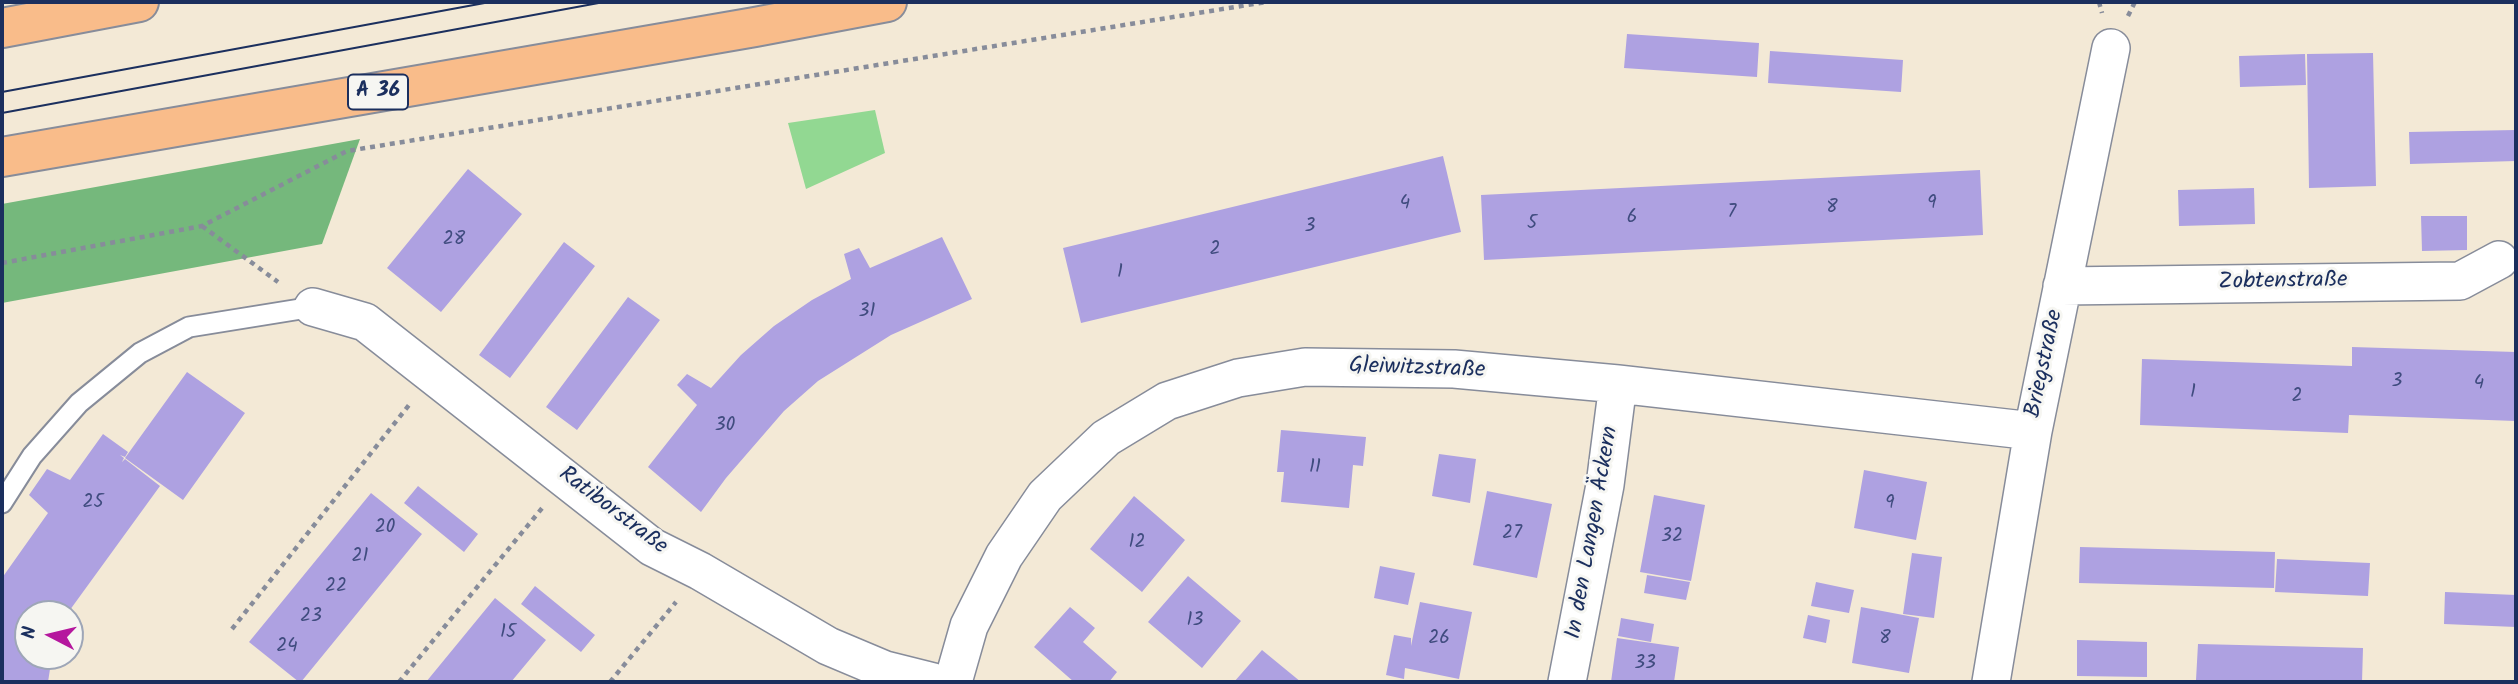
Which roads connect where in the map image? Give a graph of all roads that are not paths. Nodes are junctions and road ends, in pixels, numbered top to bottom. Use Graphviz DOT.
graph roads {
  1 [pos="139,2"];
  2 [pos="887,2"];
  3 [pos="2,28"];
  4 [pos="2111,48"];
  5 [pos="2,157"];
  6 [pos="2500,260"];
  7 [pos="2062,286"];
  8 [pos="313,307"];
  9 [pos="1618,384"];
  10 [pos="2033,430"];
  11 [pos="2,503"];
  12 [pos="933,682"];
  13 [pos="953,682"];
  14 [pos="1567,682"];
  15 [pos="1991,682"];
  1 -- 3 [label="highway"];
  2 -- 5 [label="highway, A 36"];
  4 -- 7 [label="street, Briegstraße"];
  6 -- 7 [label="street, Zobtenstraße"];
  7 -- 10 [label="street, Briegstraße"];
  8 -- 11 [label="lane"];
  8 -- 12 [label="street, Ratiborstraße"];
  9 -- 10 [label="street, Gleiwitzstraße"];
  9 -- 13 [label="street, Gleiwitzstraße"];
  9 -- 14 [label="street, In den Langen Äckern"];
  10 -- 15 [label="street, Briegstraße"];
}
